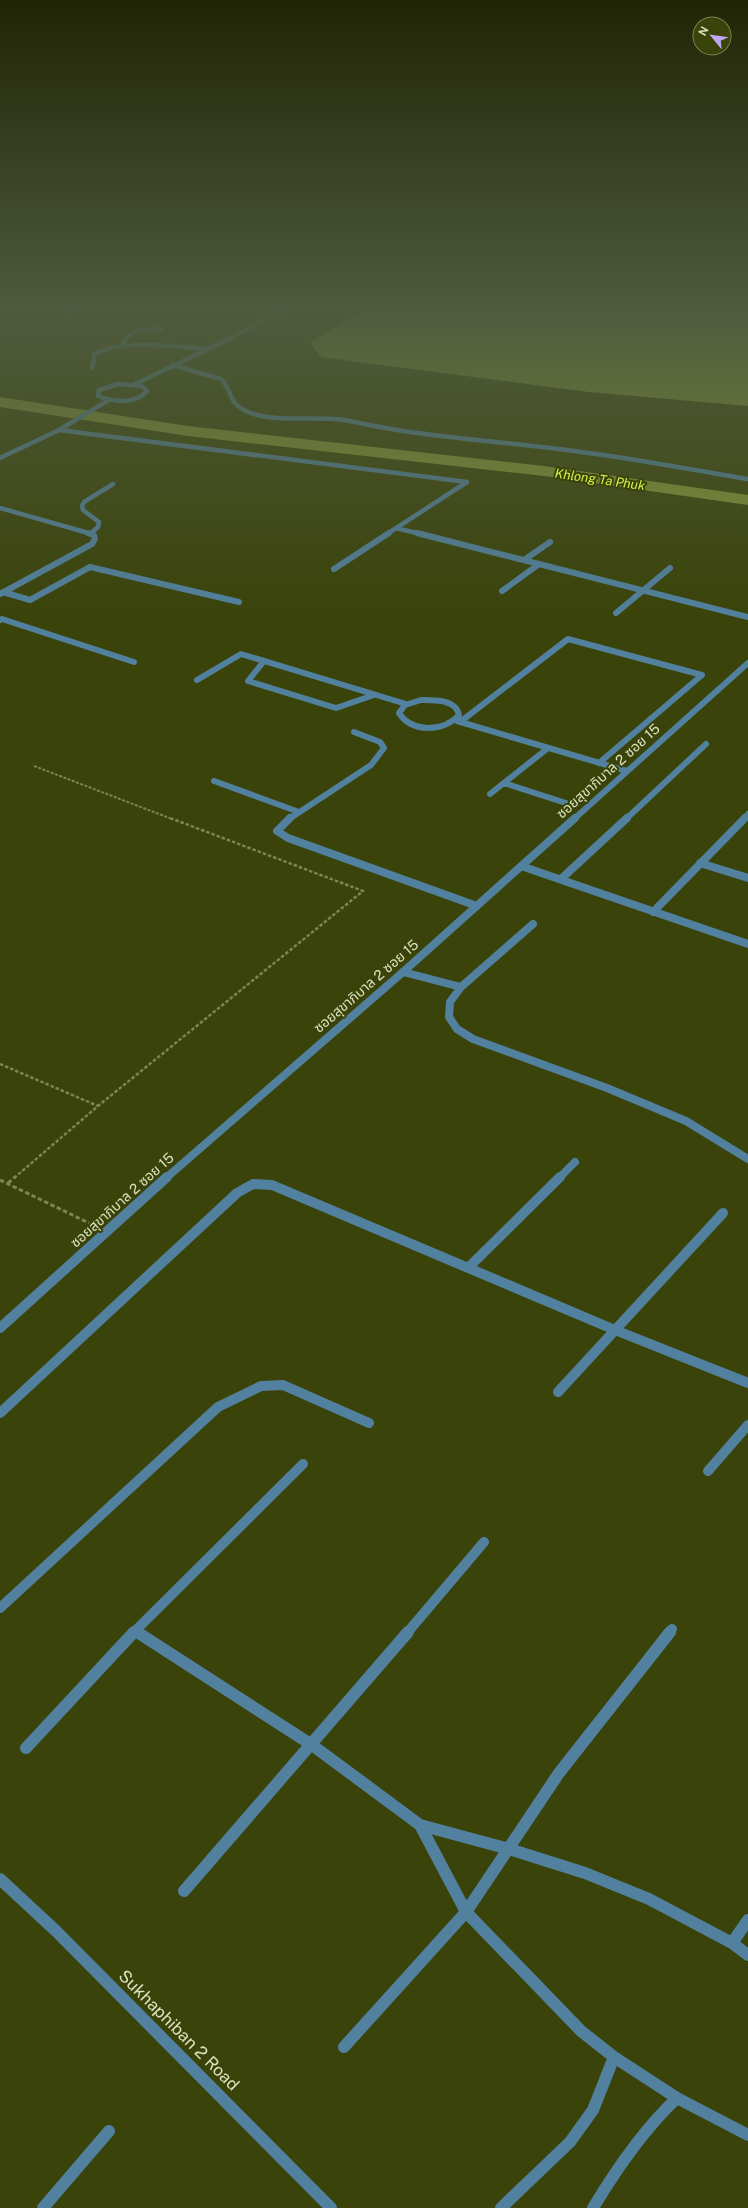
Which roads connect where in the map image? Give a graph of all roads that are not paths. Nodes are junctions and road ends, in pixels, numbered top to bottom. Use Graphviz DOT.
graph roads {
  1 [pos="91,412"];
  2 [pos="249,412"];
  3 [pos="59,430"];
  4 [pos="0,458"];
  5 [pos="748,479"];
  6 [pos="113,484"];
  7 [pos="0,508"];
  8 [pos="396,528"];
  9 [pos="90,534"];
  10 [pos="550,542"];
  11 [pos="524,560"];
  12 [pos="539,564"];
  13 [pos="670,568"];
  14 [pos="334,569"];
  15 [pos="643,590"];
  16 [pos="502,591"];
  17 [pos="2,593"];
  18 [pos="238,602"];
  19 [pos="616,613"];
  20 [pos="748,617"];
  21 [pos="0,620"];
  22 [pos="264,661"];
  23 [pos="134,662"];
  24 [pos="748,663"];
  25 [pos="197,680"];
  26 [pos="374,695"];
  27 [pos="406,704"];
  28 [pos="458,721"];
  29 [pos="354,732"];
  30 [pos="706,744"];
  31 [pos="548,748"];
  32 [pos="599,763"];
  33 [pos="627,771"];
  34 [pos="214,781"];
  35 [pos="504,783"];
  36 [pos="490,794"];
  37 [pos="566,803"];
  38 [pos="299,812"];
  39 [pos="748,814"];
  40 [pos="700,863"];
  41 [pos="521,866"];
  42 [pos="748,878"];
  43 [pos="561,879"];
  44 [pos="477,906"];
  45 [pos="653,912"];
  46 [pos="533,924"];
  47 [pos="748,944"];
  48 [pos="403,972"];
  49 [pos="461,987"];
  50 [pos="748,1159"];
  51 [pos="575,1162"];
  52 [pos="723,1213"];
  53 [pos="468,1268"];
  54 [pos="0,1328"];
  55 [pos="615,1330"];
  56 [pos="748,1383"];
  57 [pos="558,1392"];
  58 [pos="0,1413"];
  59 [pos="370,1423"];
  60 [pos="748,1425"];
  61 [pos="303,1464"];
  62 [pos="708,1471"];
  63 [pos="484,1542"];
  64 [pos="0,1608"];
  65 [pos="672,1629"];
  66 [pos="135,1631"];
  67 [pos="312,1745"];
  68 [pos="26,1748"];
  69 [pos="420,1825"];
  70 [pos="509,1849"];
  71 [pos="0,1879"];
  72 [pos="184,1891"];
  73 [pos="466,1912"];
  74 [pos="748,1920"];
  75 [pos="732,1943"];
  76 [pos="748,1955"];
  77 [pos="344,2047"];
  78 [pos="614,2057"];
  79 [pos="677,2098"];
  80 [pos="109,2131"];
  81 [pos="748,2135"];
  82 [pos="43,2208"];
  83 [pos="331,2208"];
  84 [pos="501,2208"];
  85 [pos="593,2208"];
  1 -- 3 [label="street"];
  2 -- 5 [label="street"];
  3 -- 4 [label="street"];
  3 -- 8 [label="street"];
  6 -- 9 [label="street"];
  7 -- 9 [label="street"];
  8 -- 11 [label="street"];
  8 -- 14 [label="street"];
  9 -- 17 [label="street"];
  10 -- 11 [label="street"];
  11 -- 12 [label="street"];
  12 -- 15 [label="street"];
  12 -- 16 [label="street"];
  13 -- 15 [label="street"];
  15 -- 19 [label="street"];
  15 -- 20 [label="street"];
  17 -- 18 [label="street"];
  21 -- 23 [label="street"];
  22 -- 25 [label="street"];
  22 -- 26 [label="street"];
  22 -- 26 [label="street"];
  24 -- 33 [label="street, ซอยสุขาภิบาล 2 ซอย 15"];
  26 -- 27 [label="street"];
  27 -- 28 [label="street"];
  27 -- 28 [label="street"];
  28 -- 31 [label="street"];
  28 -- 32 [label="street"];
  29 -- 38 [label="street"];
  30 -- 43 [label="street"];
  31 -- 32 [label="street"];
  31 -- 35 [label="street"];
  32 -- 33 [label="street"];
  33 -- 41 [label="street, ซอยสุขาภิบาล 2 ซอย 15"];
  34 -- 38 [label="street"];
  35 -- 36 [label="street"];
  35 -- 37 [label="street"];
  38 -- 44 [label="street"];
  39 -- 40 [label="street"];
  40 -- 42 [label="street"];
  40 -- 45 [label="street"];
  41 -- 43 [label="street"];
  41 -- 44 [label="street, ซอยสุขาภิบาล 2 ซอย 15"];
  43 -- 45 [label="street"];
  44 -- 48 [label="street, ซอยสุขาภิบาล 2 ซอย 15"];
  45 -- 47 [label="street"];
  46 -- 49 [label="street"];
  48 -- 49 [label="street"];
  48 -- 54 [label="street, ซอยสุขาภิบาล 2 ซอย 15"];
  49 -- 50 [label="street"];
  51 -- 53 [label="street"];
  52 -- 55 [label="street"];
  53 -- 55 [label="street"];
  53 -- 58 [label="street"];
  55 -- 56 [label="street"];
  55 -- 57 [label="street"];
  59 -- 64 [label="street"];
  60 -- 62 [label="street"];
  61 -- 66 [label="street"];
  63 -- 67 [label="street"];
  65 -- 70 [label="street"];
  66 -- 67 [label="street"];
  66 -- 68 [label="street"];
  67 -- 69 [label="street"];
  67 -- 72 [label="street"];
  69 -- 70 [label="street"];
  69 -- 73 [label="street"];
  70 -- 73 [label="street"];
  70 -- 75 [label="street"];
  71 -- 83 [label="street, Sukhaphiban 2 Road"];
  73 -- 77 [label="street"];
  73 -- 78 [label="street"];
  74 -- 75 [label="street"];
  75 -- 76 [label="street"];
  78 -- 79 [label="street"];
  78 -- 84 [label="street"];
  79 -- 81 [label="street"];
  79 -- 85 [label="street"];
  80 -- 82 [label="street"];
}
